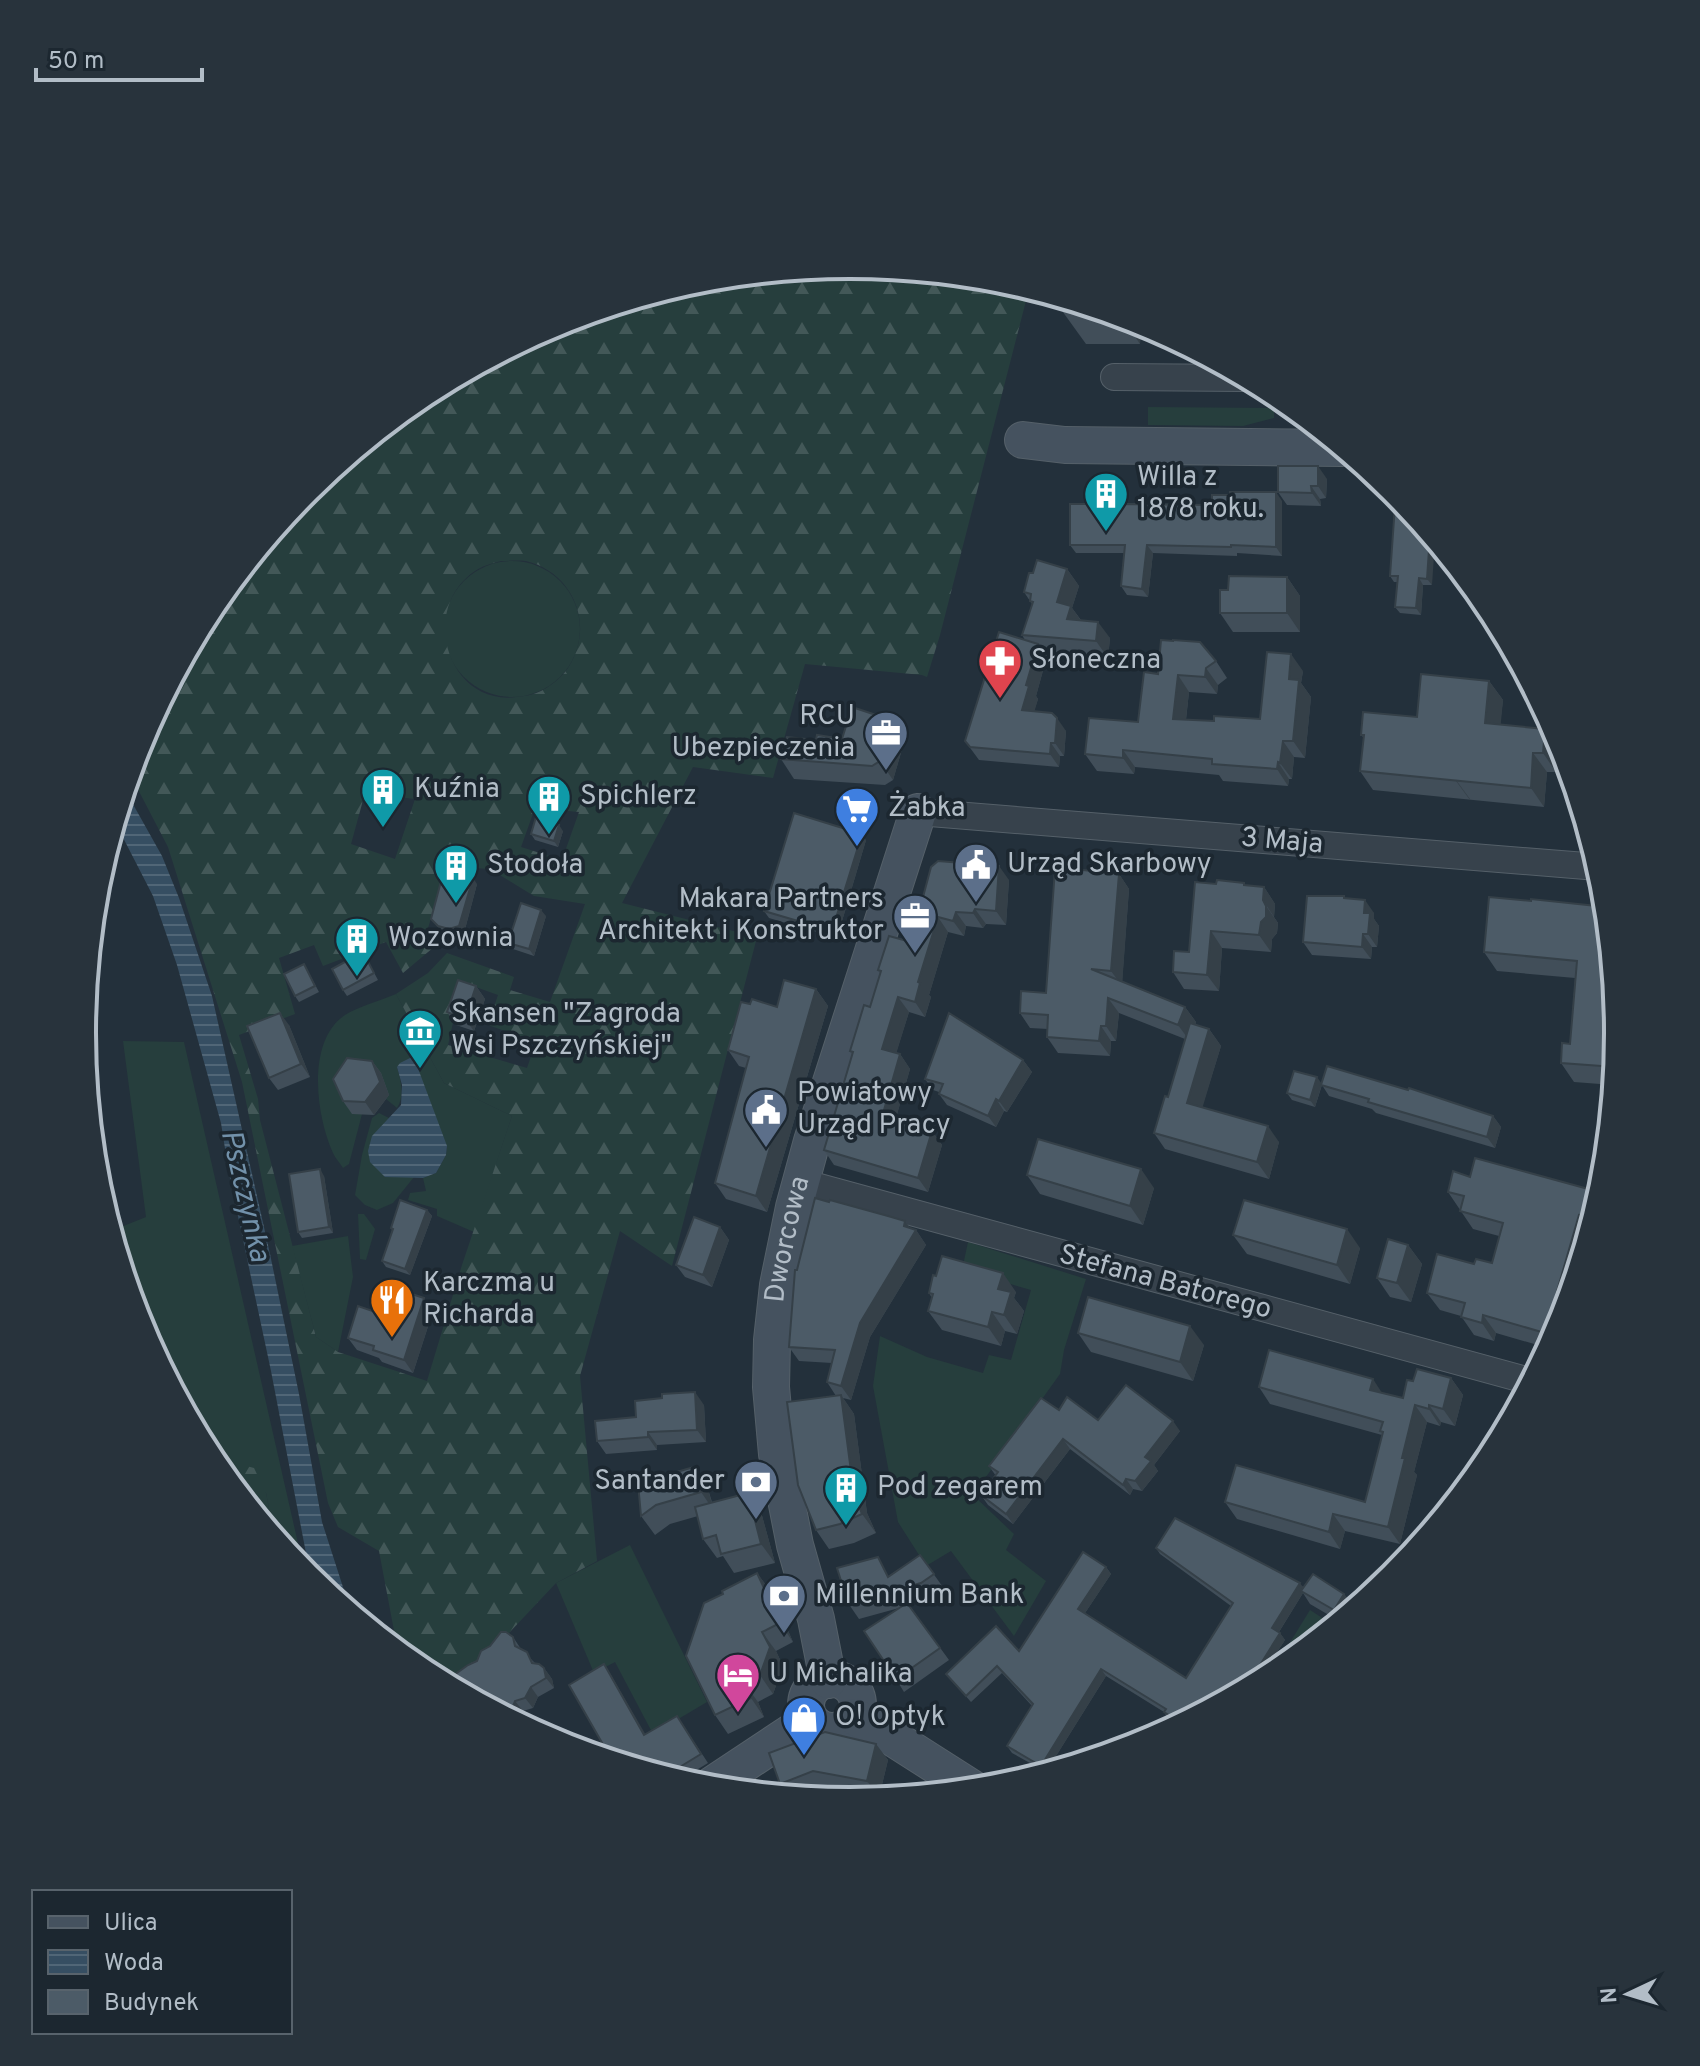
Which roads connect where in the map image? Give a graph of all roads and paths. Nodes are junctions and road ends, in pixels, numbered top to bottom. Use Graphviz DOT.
graph roads {
  1 [pos="1114,377"];
  2 [pos="1223,378"];
  3 [pos="1023,440"];
  4 [pos="1325,448"];
  5 [pos="918,812"];
  6 [pos="1585,866"];
  7 [pos="801,1182"];
  8 [pos="1520,1378"];
  9 [pos="828,1680"];
  10 [pos="855,1717"];
  11 [pos="810,1720"];
  12 [pos="725,1777"];
  13 [pos="958,1779"];
  1 -- 2 [label="street"];
  3 -- 4 [label="street"];
  5 -- 6 [label="street, 3 Maja"];
  5 -- 7 [label="street, Dworcowa"];
  7 -- 8 [label="street, Stefana Batorego"];
  7 -- 9 [label="street, Dworcowa"];
  9 -- 10 [label="street"];
  9 -- 11 [label="street"];
  10 -- 11 [label="street"];
  10 -- 13 [label="street"];
  11 -- 12 [label="street"];
}
